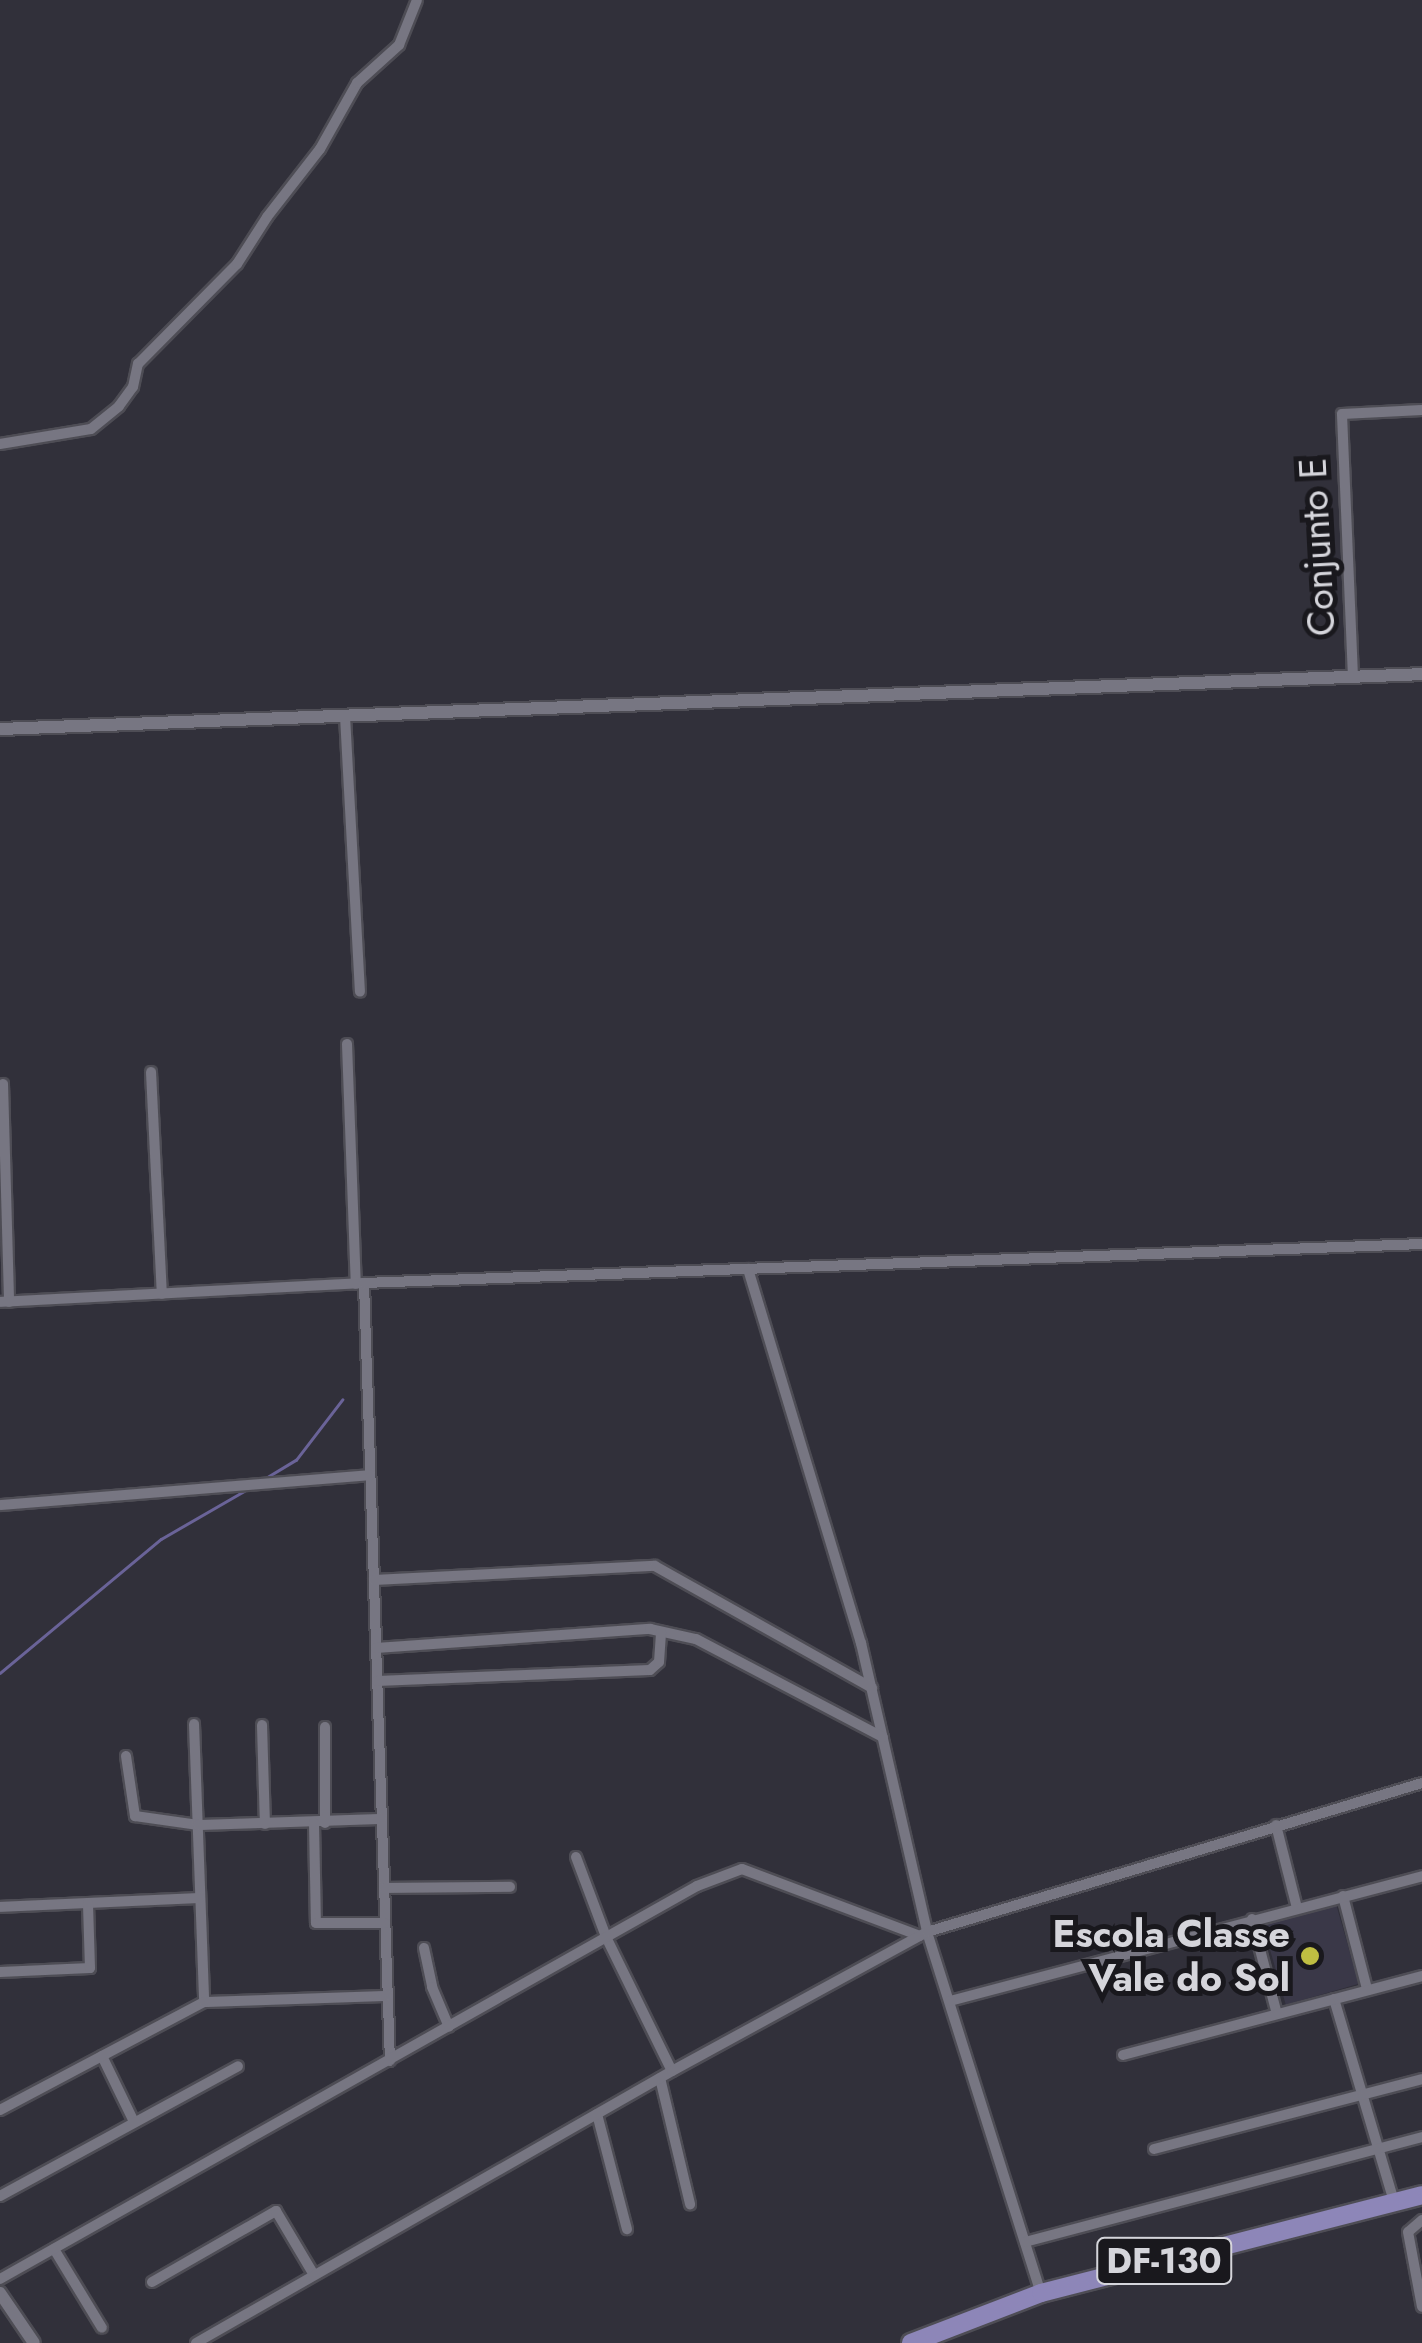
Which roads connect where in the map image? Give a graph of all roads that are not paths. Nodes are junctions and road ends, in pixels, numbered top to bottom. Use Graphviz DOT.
graph roads {
  1 [pos="417,0"];
  2 [pos="1422,410"];
  3 [pos="0,444"];
  4 [pos="1422,674"];
  5 [pos="1353,677"];
  6 [pos="345,716"];
  7 [pos="0,729"];
  8 [pos="360,992"];
  9 [pos="347,1044"];
  10 [pos="151,1072"];
  11 [pos="4,1084"];
  12 [pos="1422,1244"];
  13 [pos="748,1269"];
  14 [pos="360,1284"];
  15 [pos="162,1294"];
  16 [pos="5,1302"];
  17 [pos="370,1475"];
  18 [pos="0,1506"];
  19 [pos="374,1580"];
  20 [pos="662,1632"];
  21 [pos="376,1648"];
  22 [pos="377,1681"];
  23 [pos="872,1688"];
  24 [pos="194,1724"];
  25 [pos="262,1726"];
  26 [pos="325,1727"];
  27 [pos="883,1736"];
  28 [pos="126,1756"];
  29 [pos="1422,1783"];
  30 [pos="382,1818"];
  31 [pos="319,1823"];
  32 [pos="265,1824"];
  33 [pos="198,1825"];
  34 [pos="1276,1825"];
  35 [pos="576,1858"];
  36 [pos="1422,1876"];
  37 [pos="510,1887"];
  38 [pos="384,1888"];
  39 [pos="1343,1896"];
  40 [pos="200,1898"];
  41 [pos="88,1903"];
  42 [pos="0,1907"];
  43 [pos="1297,1908"];
  44 [pos="1252,1920"];
  45 [pos="385,1924"];
  46 [pos="923,1934"];
  47 [pos="606,1938"];
  48 [pos="424,1948"];
  49 [pos="0,1972"];
  50 [pos="1422,1976"];
  51 [pos="1368,1990"];
  52 [pos="388,1996"];
  53 [pos="1334,1998"];
  54 [pos="950,2001"];
  55 [pos="204,2002"];
  56 [pos="1278,2014"];
  57 [pos="450,2027"];
  58 [pos="1123,2054"];
  59 [pos="102,2056"];
  60 [pos="390,2062"];
  61 [pos="238,2066"];
  62 [pos="672,2071"];
  63 [pos="660,2078"];
  64 [pos="1422,2079"];
  65 [pos="1360,2096"];
  66 [pos="0,2110"];
  67 [pos="597,2114"];
  68 [pos="134,2122"];
  69 [pos="1422,2137"];
  70 [pos="1376,2148"];
  71 [pos="1154,2149"];
  72 [pos="1422,2195"];
  73 [pos="0,2196"];
  74 [pos="1394,2202"];
  75 [pos="690,2204"];
  76 [pos="1422,2220"];
  77 [pos="627,2229"];
  78 [pos="1025,2242"];
  79 [pos="54,2249"];
  80 [pos="314,2276"];
  81 [pos="0,2279"];
  82 [pos="152,2282"];
  83 [pos="0,2293"];
  84 [pos="1041,2293"];
  85 [pos="1422,2307"];
  86 [pos="102,2328"];
  87 [pos="34,2343"];
  88 [pos="196,2343"];
  89 [pos="911,2343"];
  1 -- 3 [label="street"];
  2 -- 5 [label="street, Conjunto E"];
  4 -- 5 [label="street"];
  5 -- 6 [label="street"];
  6 -- 7 [label="street"];
  6 -- 8 [label="street"];
  9 -- 14 [label="street"];
  10 -- 15 [label="street"];
  11 -- 16 [label="street"];
  12 -- 13 [label="street"];
  13 -- 14 [label="street"];
  13 -- 23 [label="street"];
  14 -- 15 [label="street"];
  14 -- 17 [label="street"];
  15 -- 16 [label="street"];
  17 -- 18 [label="street"];
  17 -- 19 [label="street"];
  19 -- 21 [label="street"];
  19 -- 23 [label="street"];
  20 -- 21 [label="street"];
  20 -- 22 [label="street"];
  20 -- 27 [label="street"];
  21 -- 22 [label="street"];
  22 -- 30 [label="street"];
  23 -- 27 [label="street"];
  24 -- 33 [label="street"];
  25 -- 32 [label="street"];
  26 -- 31 [label="street"];
  27 -- 46 [label="street"];
  28 -- 33 [label="street"];
  29 -- 34 [label="street"];
  30 -- 31 [label="street"];
  30 -- 38 [label="street"];
  31 -- 32 [label="street"];
  31 -- 45 [label="street"];
  32 -- 33 [label="street"];
  33 -- 40 [label="street"];
  34 -- 43 [label="street"];
  34 -- 46 [label="street"];
  35 -- 47 [label="street"];
  36 -- 39 [label="street"];
  37 -- 38 [label="street"];
  38 -- 45 [label="street"];
  39 -- 43 [label="street"];
  39 -- 51 [label="street"];
  40 -- 41 [label="street"];
  40 -- 55 [label="street"];
  41 -- 42 [label="street"];
  41 -- 49 [label="street"];
  43 -- 44 [label="street"];
  44 -- 54 [label="street"];
  44 -- 56 [label="street"];
  45 -- 52 [label="street"];
  46 -- 47 [label="street"];
  46 -- 54 [label="street"];
  46 -- 62 [label="street"];
  47 -- 57 [label="street"];
  47 -- 62 [label="street"];
  48 -- 57 [label="street"];
  50 -- 51 [label="street"];
  51 -- 53 [label="street"];
  52 -- 55 [label="street"];
  52 -- 60 [label="street"];
  53 -- 56 [label="street"];
  53 -- 65 [label="street"];
  54 -- 78 [label="street"];
  55 -- 59 [label="street"];
  56 -- 58 [label="street"];
  57 -- 60 [label="street"];
  59 -- 66 [label="street"];
  59 -- 68 [label="street"];
  60 -- 79 [label="street"];
  61 -- 68 [label="street"];
  62 -- 63 [label="street"];
  63 -- 67 [label="street"];
  63 -- 75 [label="street"];
  64 -- 65 [label="street"];
  65 -- 70 [label="street"];
  65 -- 71 [label="street"];
  67 -- 77 [label="street"];
  67 -- 80 [label="street"];
  68 -- 73 [label="street"];
  69 -- 70 [label="street"];
  70 -- 74 [label="street"];
  70 -- 78 [label="street"];
  72 -- 74 [label="main road, DF-130"];
  74 -- 84 [label="main road, DF-130"];
  76 -- 85 [label="street"];
  78 -- 84 [label="street"];
  79 -- 81 [label="street"];
  79 -- 86 [label="street"];
  80 -- 82 [label="street"];
  80 -- 88 [label="street"];
  83 -- 87 [label="street"];
  84 -- 89 [label="main road, DF-130"];
}
